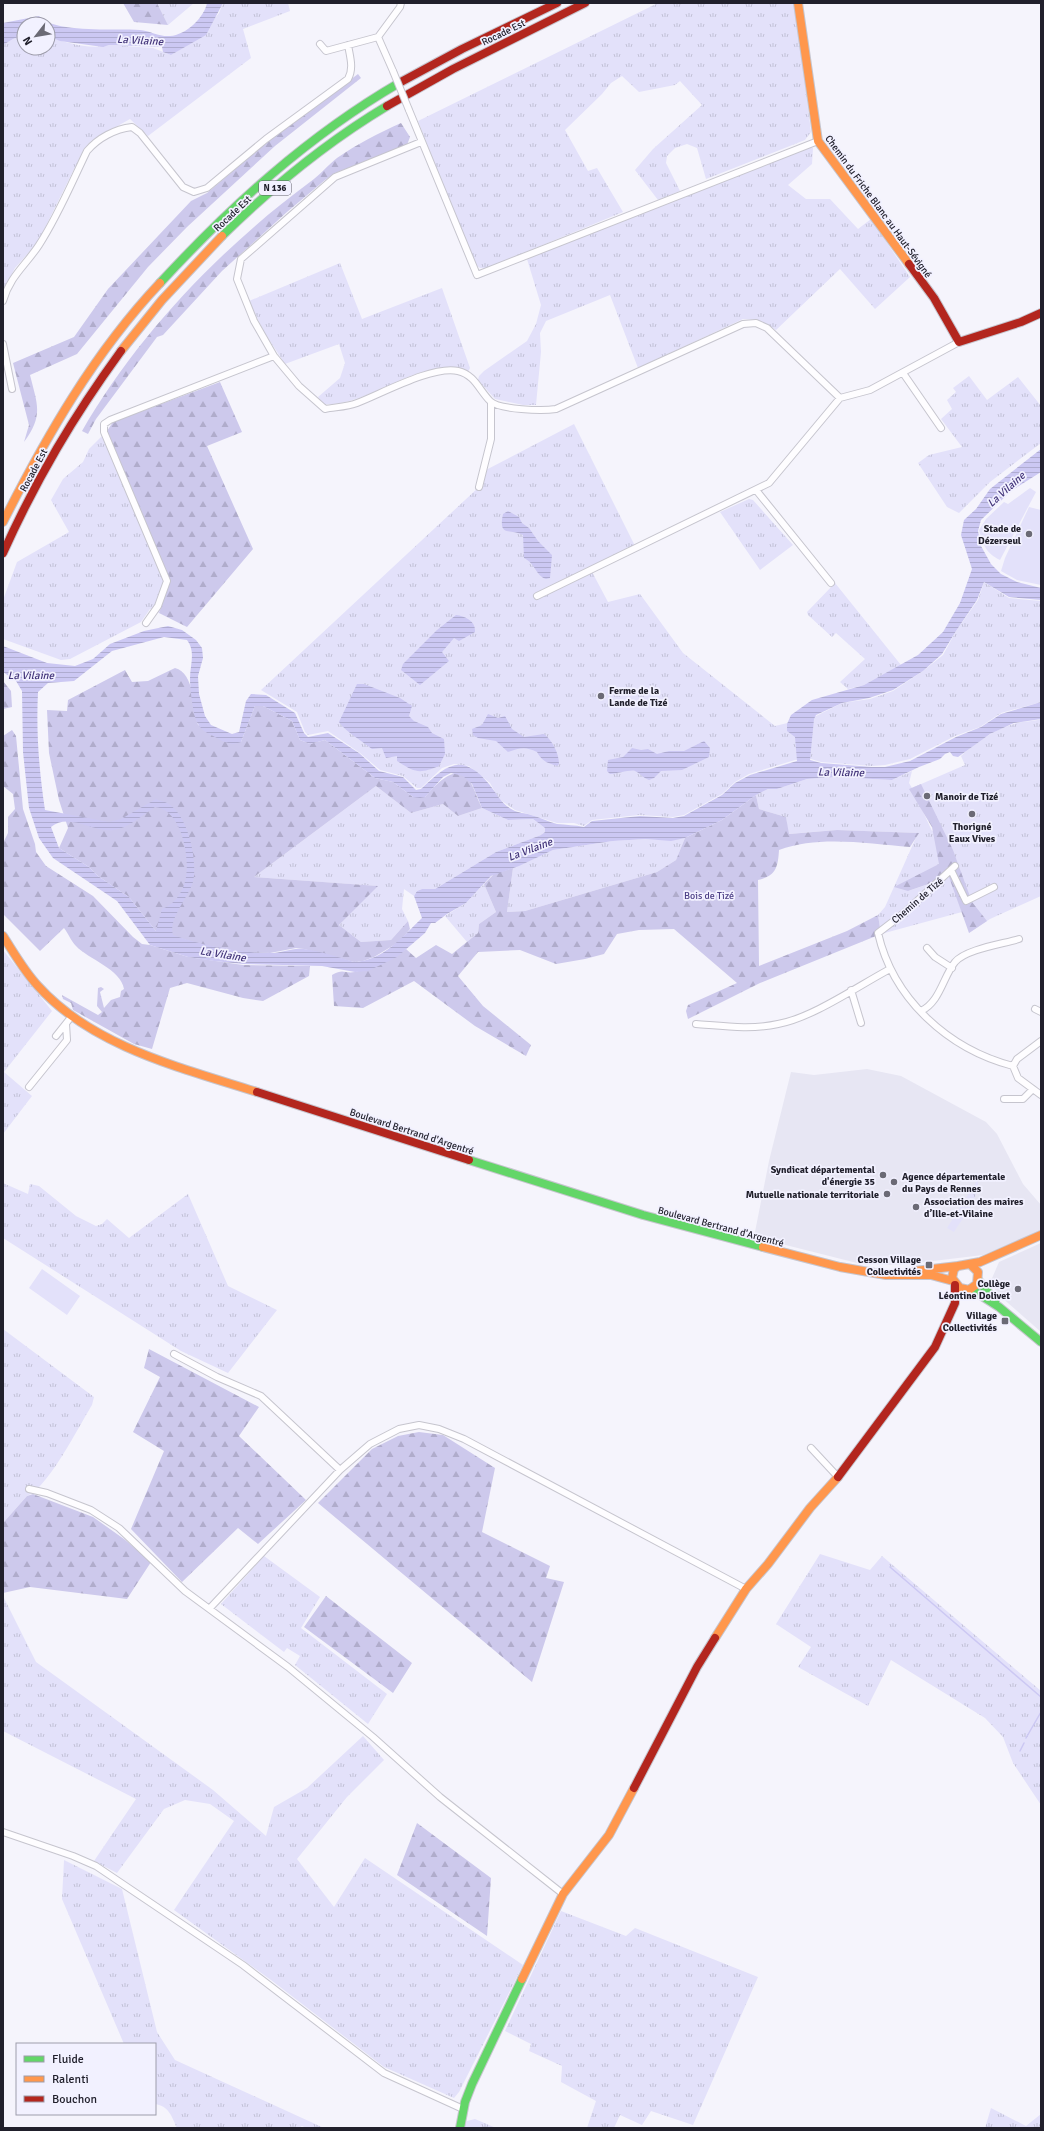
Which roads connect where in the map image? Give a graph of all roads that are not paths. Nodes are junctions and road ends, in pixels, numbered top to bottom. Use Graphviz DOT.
graph roads {
  1 [pos="401,3"];
  2 [pos="557,3"];
  3 [pos="585,3"];
  4 [pos="798,3"];
  5 [pos="378,37"];
  6 [pos="320,44"];
  7 [pos="348,45"];
  8 [pos="818,141"];
  9 [pos="422,142"];
  10 [pos="3,301"];
  11 [pos="1041,313"];
  12 [pos="959,342"];
  13 [pos="3,344"];
  14 [pos="274,356"];
  15 [pos="903,373"];
  16 [pos="12,389"];
  17 [pos="840,398"];
  18 [pos="491,402"];
  19 [pos="941,428"];
  20 [pos="479,487"];
  21 [pos="756,490"];
  22 [pos="22,512"];
  23 [pos="3,522"];
  24 [pos="3,552"];
  25 [pos="3,562"];
  26 [pos="831,583"];
  27 [pos="537,596"];
  28 [pos="146,623"];
  29 [pos="994,887"];
  30 [pos="3,936"];
  31 [pos="1019,939"];
  32 [pos="928,948"];
  33 [pos="952,968"];
  34 [pos="890,969"];
  35 [pos="851,990"];
  36 [pos="920,1011"];
  37 [pos="72,1016"];
  38 [pos="861,1023"];
  39 [pos="66,1024"];
  40 [pos="696,1024"];
  41 [pos="56,1036"];
  42 [pos="1041,1040"];
  43 [pos="1034,1046"];
  44 [pos="1041,1050"];
  45 [pos="1012,1066"];
  46 [pos="29,1087"];
  47 [pos="1033,1089"];
  48 [pos="1041,1096"];
  49 [pos="1004,1099"];
  50 [pos="1041,1235"];
  51 [pos="996,1256"];
  52 [pos="972,1265"];
  53 [pos="958,1266"];
  54 [pos="857,1271"];
  55 [pos="978,1277"];
  56 [pos="954,1283"];
  57 [pos="969,1290"];
  58 [pos="955,1303"];
  59 [pos="999,1307"];
  60 [pos="1041,1342"];
  61 [pos="174,1354"];
  62 [pos="811,1448"];
  63 [pos="340,1470"];
  64 [pos="838,1477"];
  65 [pos="29,1489"];
  66 [pos="746,1589"];
  67 [pos="210,1608"];
  68 [pos="3,1832"];
  69 [pos="563,1894"];
  70 [pos="463,2109"];
  71 [pos="460,2128"];
  1 -- 5 [label="street"];
  2 -- 23 [label="main road, Rocade Est / N 136"];
  3 -- 22 [label="main road, Rocade Est / N 136"];
  4 -- 8 [label="main road, Chemin du Friche Blanc au Haut-Sévigné"];
  5 -- 7 [label="street"];
  5 -- 9 [label="street, bridge"];
  6 -- 7 [label="street"];
  7 -- 10 [label="street"];
  8 -- 9 [label="street"];
  8 -- 12 [label="main road, Chemin du Friche Blanc au Haut-Sévigné"];
  9 -- 14 [label="street"];
  11 -- 12 [label="main road"];
  12 -- 15 [label="street"];
  13 -- 16 [label="street"];
  14 -- 18 [label="street"];
  14 -- 28 [label="street"];
  15 -- 17 [label="street"];
  15 -- 19 [label="street"];
  17 -- 18 [label="street"];
  17 -- 21 [label="street"];
  18 -- 20 [label="street"];
  21 -- 26 [label="street"];
  21 -- 27 [label="street"];
  22 -- 24 [label="main road, Rocade Est / N 136"];
  22 -- 25 [label="main road"];
  29 -- 34 [label="street, Chemin de Tizé"];
  30 -- 37 [label="main road, Boulevard Bertrand d'Argentré"];
  31 -- 33 [label="street"];
  32 -- 33 [label="street"];
  33 -- 36 [label="street"];
  34 -- 35 [label="street"];
  34 -- 36 [label="street"];
  35 -- 38 [label="street"];
  35 -- 40 [label="street"];
  36 -- 45 [label="street"];
  37 -- 39 [label="street"];
  37 -- 54 [label="main road, Boulevard Bertrand d'Argentré"];
  39 -- 41 [label="street"];
  39 -- 46 [label="street"];
  42 -- 43 [label="street"];
  43 -- 44 [label="street"];
  43 -- 45 [label="street"];
  45 -- 47 [label="street"];
  47 -- 48 [label="street"];
  47 -- 49 [label="street"];
  50 -- 51 [label="main road"];
  51 -- 52 [label="main road"];
  51 -- 55 [label="main road"];
  52 -- 53 [label="main road"];
  52 -- 55 [label="main road"];
  53 -- 54 [label="main road"];
  53 -- 56 [label="main road"];
  54 -- 56 [label="main road"];
  55 -- 57 [label="main road"];
  55 -- 59 [label="main road"];
  56 -- 57 [label="main road"];
  56 -- 58 [label="main road"];
  57 -- 58 [label="main road"];
  57 -- 59 [label="main road"];
  58 -- 64 [label="main road"];
  59 -- 60 [label="main road"];
  61 -- 63 [label="street"];
  62 -- 64 [label="street"];
  63 -- 66 [label="street"];
  63 -- 67 [label="street"];
  64 -- 66 [label="main road"];
  65 -- 67 [label="street"];
  66 -- 69 [label="main road"];
  67 -- 69 [label="street"];
  68 -- 70 [label="street"];
  69 -- 70 [label="main road"];
  70 -- 71 [label="main road"];
}
